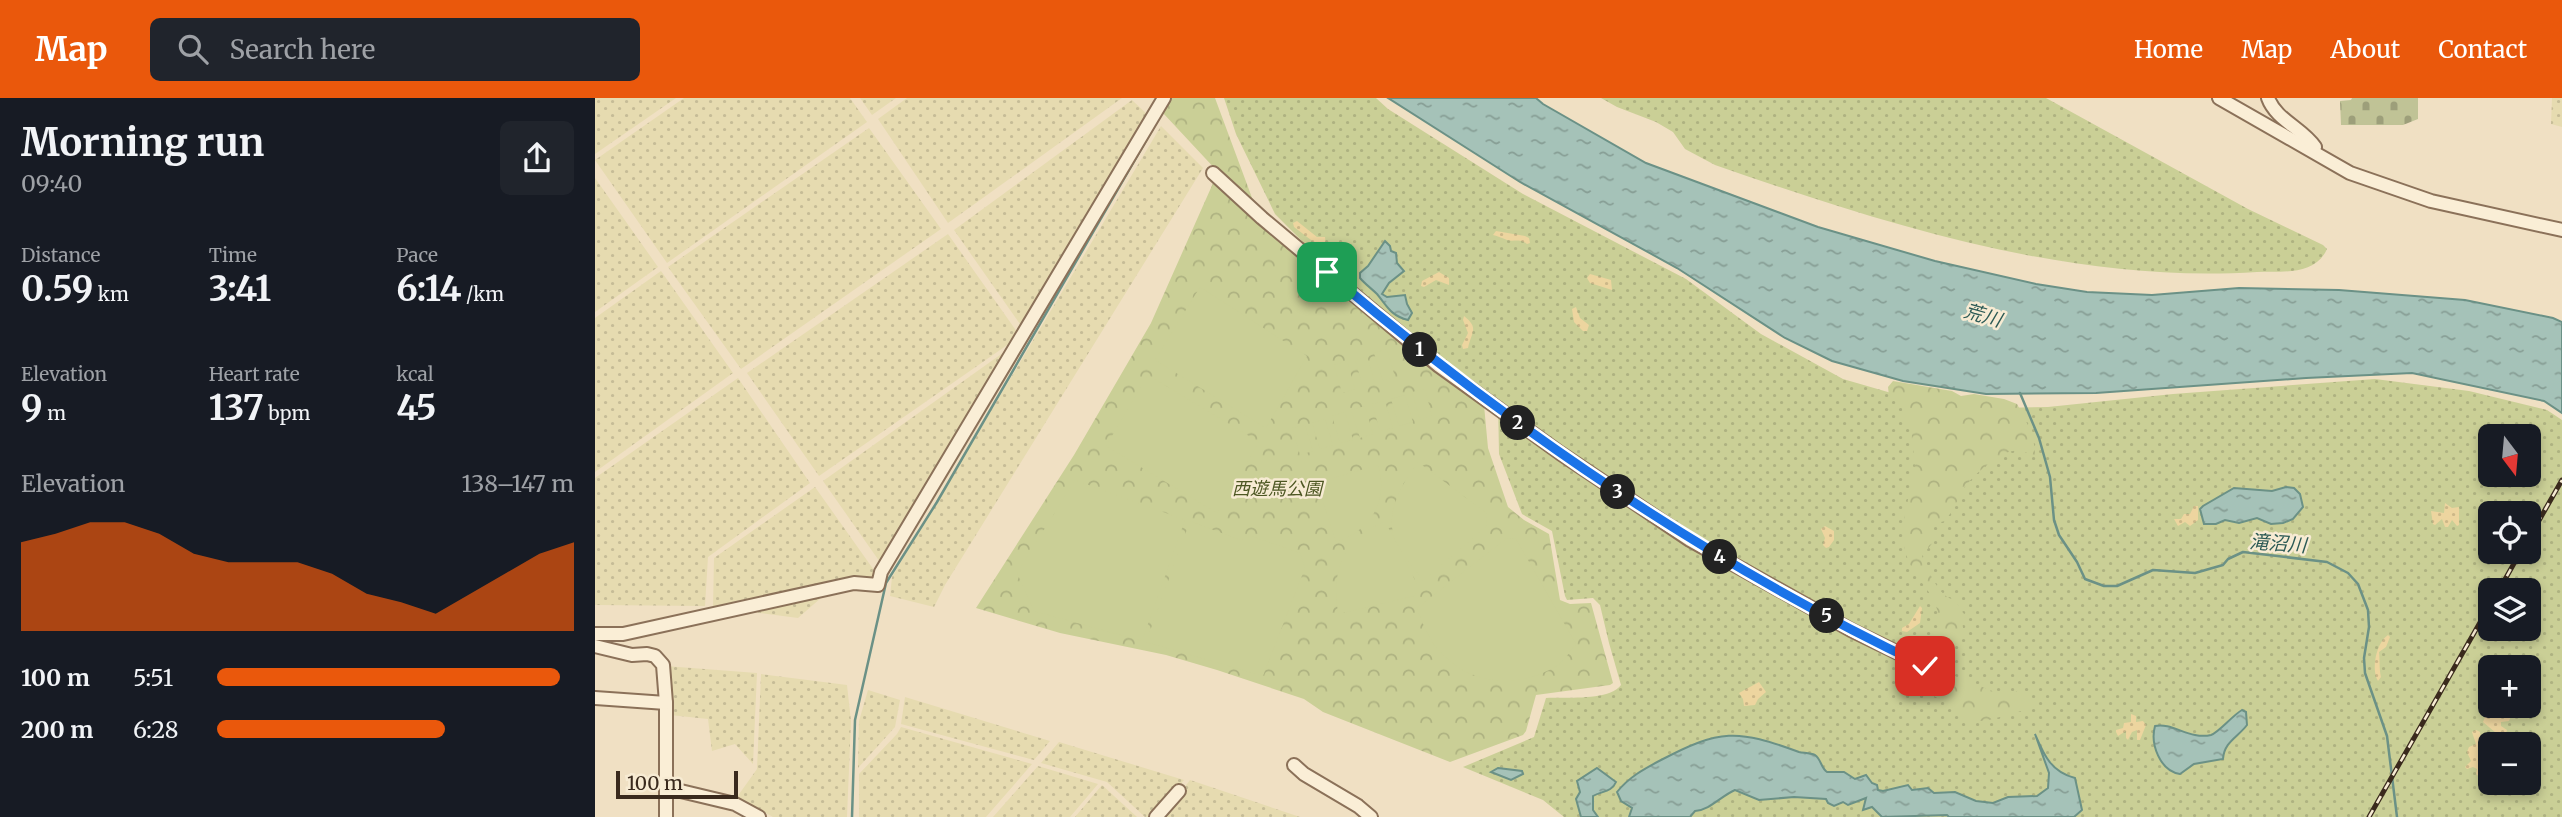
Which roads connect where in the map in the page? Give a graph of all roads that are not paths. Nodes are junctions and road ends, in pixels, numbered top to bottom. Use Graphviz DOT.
graph roads {
  1 [pos="1164,98"];
  2 [pos="2219,98"];
  3 [pos="2268,98"];
  4 [pos="2320,155"];
  5 [pos="1213,173"];
  6 [pos="2562,230"];
  7 [pos="595,634"];
  8 [pos="595,646"];
  9 [pos="1925,666"];
  10 [pos="595,698"];
  11 [pos="666,703"];
  12 [pos="1294,765"];
  13 [pos="668,788"];
  14 [pos="1179,791"];
  15 [pos="666,817"];
  16 [pos="759,817"];
  17 [pos="1156,817"];
  18 [pos="1371,817"];
  1 -- 7 [label="street"];
  2 -- 4 [label="street"];
  3 -- 4 [label="street"];
  4 -- 6 [label="street"];
  5 -- 9 [label="street"];
  8 -- 11 [label="street"];
  10 -- 11 [label="street"];
  11 -- 13 [label="street"];
  12 -- 18 [label="street"];
  13 -- 15 [label="street"];
  13 -- 16 [label="street"];
  14 -- 17 [label="street"];
}
